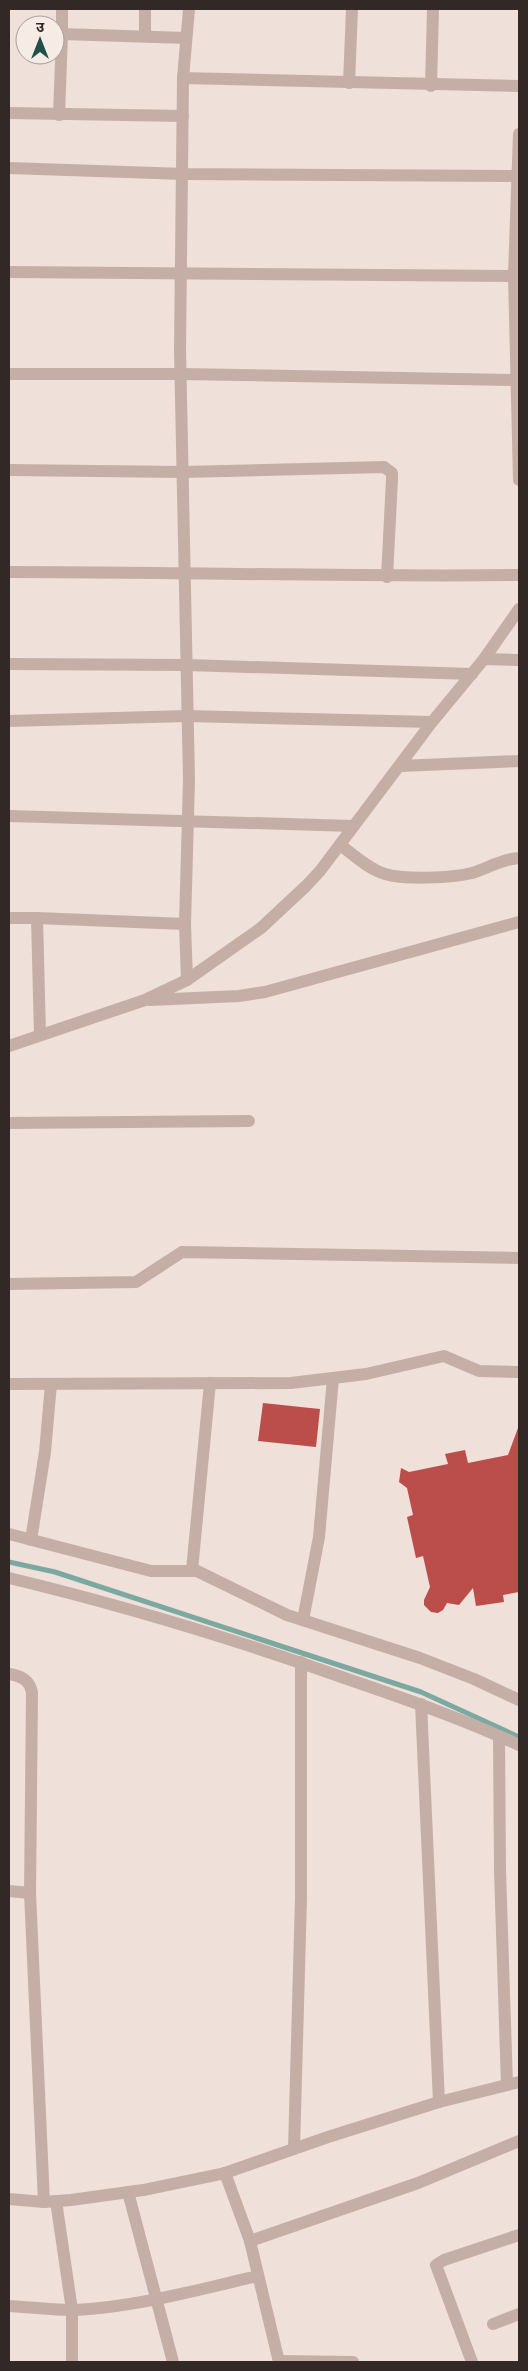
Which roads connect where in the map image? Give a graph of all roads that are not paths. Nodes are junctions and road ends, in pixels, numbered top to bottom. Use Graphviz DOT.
graph roads {
  1 [pos="145,9"];
  2 [pos="189,9"];
  3 [pos="352,9"];
  4 [pos="433,9"];
  5 [pos="65,34"];
  6 [pos="145,36"];
  7 [pos="186,38"];
  8 [pos="61,65"];
  9 [pos="183,78"];
  10 [pos="349,82"];
  11 [pos="431,86"];
  12 [pos="519,86"];
  13 [pos="9,113"];
  14 [pos="59,115"];
  15 [pos="183,116"];
  16 [pos="519,134"];
  17 [pos="9,168"];
  18 [pos="184,174"];
  19 [pos="519,176"];
  20 [pos="9,272"];
  21 [pos="182,272"];
  22 [pos="517,275"];
  23 [pos="9,374"];
  24 [pos="181,374"];
  25 [pos="516,380"];
  26 [pos="518,429"];
  27 [pos="9,470"];
  28 [pos="183,472"];
  29 [pos="519,480"];
  30 [pos="9,572"];
  31 [pos="184,572"];
  32 [pos="519,575"];
  33 [pos="387,577"];
  34 [pos="519,609"];
  35 [pos="484,660"];
  36 [pos="519,660"];
  37 [pos="9,664"];
  38 [pos="187,665"];
  39 [pos="472,674"];
  40 [pos="187,716"];
  41 [pos="9,721"];
  42 [pos="432,722"];
  43 [pos="519,761"];
  44 [pos="400,766"];
  45 [pos="9,816"];
  46 [pos="188,822"];
  47 [pos="353,826"];
  48 [pos="340,845"];
  49 [pos="519,858"];
  50 [pos="9,918"];
  51 [pos="37,918"];
  52 [pos="519,922"];
  53 [pos="185,924"];
  54 [pos="187,980"];
  55 [pos="145,1000"];
  56 [pos="40,1035"];
  57 [pos="9,1046"];
  58 [pos="249,1121"];
  59 [pos="9,1123"];
  60 [pos="519,1258"];
  61 [pos="9,1284"];
  62 [pos="519,1372"];
  63 [pos="333,1378"];
  64 [pos="210,1383"];
  65 [pos="9,1384"];
  66 [pos="51,1384"];
  67 [pos="9,1534"];
  68 [pos="32,1540"];
  69 [pos="192,1570"];
  70 [pos="9,1578"];
  71 [pos="303,1620"];
  72 [pos="301,1662"];
  73 [pos="9,1674"];
  74 [pos="519,1700"];
  75 [pos="421,1704"];
  76 [pos="499,1736"];
  77 [pos="519,1745"];
  78 [pos="9,1891"];
  79 [pos="30,1893"];
  80 [pos="513,2084"];
  81 [pos="439,2102"];
  82 [pos="519,2142"];
  83 [pos="294,2149"];
  84 [pos="225,2173"];
  85 [pos="128,2192"];
  86 [pos="9,2199"];
  87 [pos="50,2201"];
  88 [pos="519,2234"];
  89 [pos="250,2241"];
  90 [pos="258,2276"];
  91 [pos="156,2300"];
  92 [pos="9,2306"];
  93 [pos="72,2310"];
  94 [pos="519,2314"];
  95 [pos="493,2324"];
  96 [pos="72,2362"];
  97 [pos="173,2362"];
  98 [pos="279,2362"];
  99 [pos="354,2362"];
  100 [pos="472,2362"];
  1 -- 6 [label="street"];
  2 -- 7 [label="street"];
  3 -- 10 [label="street"];
  4 -- 11 [label="street"];
  5 -- 6 [label="street"];
  6 -- 7 [label="street"];
  7 -- 9 [label="street"];
  8 -- 14 [label="street"];
  9 -- 10 [label="street"];
  9 -- 15 [label="street"];
  10 -- 11 [label="street"];
  11 -- 12 [label="street"];
  13 -- 14 [label="street"];
  14 -- 15 [label="street"];
  15 -- 18 [label="street"];
  16 -- 19 [label="street"];
  17 -- 18 [label="street"];
  18 -- 19 [label="street"];
  18 -- 21 [label="street"];
  19 -- 22 [label="street"];
  20 -- 21 [label="street"];
  21 -- 22 [label="street"];
  21 -- 24 [label="street"];
  22 -- 25 [label="street"];
  23 -- 24 [label="street"];
  24 -- 25 [label="street"];
  24 -- 28 [label="street"];
  25 -- 26 [label="street"];
  26 -- 29 [label="street"];
  27 -- 28 [label="street"];
  28 -- 31 [label="street"];
  28 -- 33 [label="street"];
  30 -- 31 [label="street"];
  31 -- 33 [label="street"];
  31 -- 38 [label="street"];
  32 -- 33 [label="street"];
  34 -- 35 [label="street"];
  35 -- 36 [label="street"];
  35 -- 39 [label="street"];
  37 -- 38 [label="street"];
  38 -- 39 [label="street"];
  38 -- 40 [label="street"];
  39 -- 42 [label="street"];
  40 -- 41 [label="street"];
  40 -- 42 [label="street"];
  40 -- 46 [label="street"];
  42 -- 44 [label="street"];
  43 -- 44 [label="street"];
  44 -- 47 [label="street"];
  45 -- 46 [label="street"];
  46 -- 47 [label="street"];
  46 -- 53 [label="street"];
  47 -- 48 [label="street"];
  48 -- 49 [label="street"];
  48 -- 54 [label="street"];
  50 -- 51 [label="street"];
  51 -- 53 [label="street"];
  51 -- 56 [label="street"];
  52 -- 55 [label="street"];
  53 -- 54 [label="street"];
  54 -- 55 [label="street"];
  55 -- 56 [label="street"];
  56 -- 57 [label="street"];
  58 -- 59 [label="street"];
  60 -- 61 [label="street"];
  62 -- 63 [label="street"];
  63 -- 64 [label="street"];
  63 -- 71 [label="street"];
  64 -- 66 [label="street"];
  64 -- 69 [label="street"];
  65 -- 66 [label="street"];
  66 -- 68 [label="street"];
  67 -- 68 [label="street"];
  68 -- 69 [label="street"];
  69 -- 71 [label="street"];
  70 -- 72 [label="street"];
  71 -- 74 [label="street"];
  72 -- 75 [label="street"];
  72 -- 83 [label="street"];
  73 -- 79 [label="street"];
  75 -- 76 [label="street"];
  75 -- 81 [label="street"];
  76 -- 77 [label="street"];
  76 -- 80 [label="street"];
  78 -- 79 [label="street"];
  79 -- 87 [label="street"];
  80 -- 81 [label="street"];
  81 -- 83 [label="street"];
  82 -- 89 [label="street"];
  83 -- 84 [label="street"];
  84 -- 85 [label="street"];
  84 -- 89 [label="street"];
  85 -- 87 [label="street"];
  85 -- 91 [label="street"];
  86 -- 87 [label="street"];
  87 -- 93 [label="street"];
  88 -- 100 [label="street"];
  89 -- 90 [label="street"];
  90 -- 91 [label="street"];
  90 -- 98 [label="street"];
  91 -- 93 [label="street"];
  91 -- 97 [label="street"];
  92 -- 93 [label="street"];
  93 -- 96 [label="street"];
  94 -- 95 [label="street"];
  98 -- 99 [label="street"];
}
